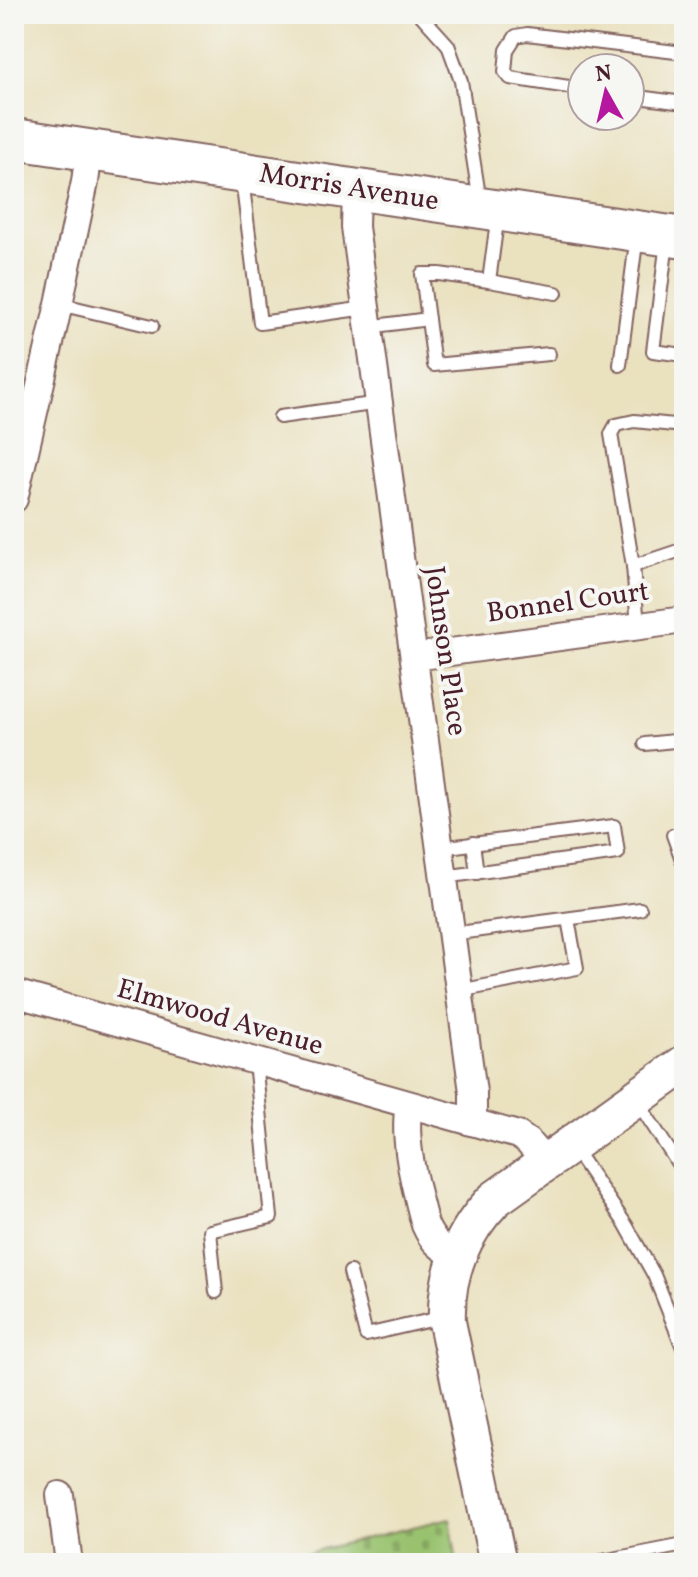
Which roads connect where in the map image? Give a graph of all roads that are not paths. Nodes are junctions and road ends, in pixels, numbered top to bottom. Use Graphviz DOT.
graph roads {
  1 [pos="420,14"];
  2 [pos="684,53"];
  3 [pos="566,87"];
  4 [pos="646,98"];
  5 [pos="684,103"];
  6 [pos="14,139"];
  7 [pos="89,151"];
  8 [pos="241,172"];
  9 [pos="356,189"];
  10 [pos="490,210"];
  11 [pos="663,235"];
  12 [pos="489,281"];
  13 [pos="556,293"];
  14 [pos="59,304"];
  15 [pos="367,318"];
  16 [pos="428,319"];
  17 [pos="152,326"];
  18 [pos="549,354"];
  19 [pos="684,355"];
  20 [pos="620,365"];
  21 [pos="379,403"];
  22 [pos="280,417"];
  23 [pos="684,426"];
  24 [pos="14,499"];
  25 [pos="684,549"];
  26 [pos="633,566"];
  27 [pos="684,620"];
  28 [pos="638,626"];
  29 [pos="414,657"];
  30 [pos="684,740"];
  31 [pos="645,744"];
  32 [pos="673,835"];
  33 [pos="473,843"];
  34 [pos="440,848"];
  35 [pos="684,865"];
  36 [pos="477,873"];
  37 [pos="444,877"];
  38 [pos="640,909"];
  39 [pos="568,919"];
  40 [pos="451,934"];
  41 [pos="459,991"];
  42 [pos="14,993"];
  43 [pos="255,1062"];
  44 [pos="684,1064"];
  45 [pos="635,1098"];
  46 [pos="409,1105"];
  47 [pos="471,1122"];
  48 [pos="558,1153"];
  49 [pos="684,1173"];
  50 [pos="457,1256"];
  51 [pos="350,1272"];
  52 [pos="216,1292"];
  53 [pos="447,1316"];
  54 [pos="684,1350"];
  55 [pos="60,1495"];
  56 [pos="684,1545"];
  57 [pos="69,1563"];
  58 [pos="498,1563"];
  59 [pos="592,1563"];
  1 -- 10 [label="lane"];
  2 -- 3 [label="lane"];
  4 -- 5 [label="lane"];
  6 -- 7 [label="main road, Morris Avenue"];
  7 -- 8 [label="main road, Morris Avenue"];
  7 -- 14 [label="street"];
  8 -- 9 [label="main road, Morris Avenue"];
  8 -- 15 [label="lane"];
  9 -- 10 [label="main road, Morris Avenue"];
  9 -- 15 [label="street, Johnson Place"];
  10 -- 11 [label="main road, Morris Avenue"];
  10 -- 12 [label="lane"];
  11 -- 19 [label="lane"];
  11 -- 20 [label="lane"];
  12 -- 13 [label="lane"];
  12 -- 16 [label="lane"];
  14 -- 17 [label="lane"];
  14 -- 24 [label="street"];
  15 -- 16 [label="lane"];
  15 -- 21 [label="street, Johnson Place"];
  16 -- 18 [label="lane"];
  21 -- 22 [label="lane"];
  21 -- 29 [label="street, Johnson Place"];
  23 -- 26 [label="lane"];
  25 -- 26 [label="lane"];
  26 -- 28 [label="lane"];
  27 -- 28 [label="street, Bonnel Court"];
  28 -- 29 [label="street, Bonnel Court"];
  29 -- 34 [label="street, Johnson Place"];
  30 -- 31 [label="lane"];
  32 -- 35 [label="lane"];
  33 -- 34 [label="lane"];
  33 -- 36 [label="lane"];
  33 -- 36 [label="lane"];
  34 -- 37 [label="street, Johnson Place"];
  36 -- 37 [label="lane"];
  37 -- 40 [label="street, Johnson Place"];
  38 -- 39 [label="lane"];
  39 -- 40 [label="lane"];
  39 -- 41 [label="lane"];
  40 -- 41 [label="street, Johnson Place"];
  41 -- 47 [label="street, Johnson Place"];
  42 -- 43 [label="street, Elmwood Avenue"];
  43 -- 46 [label="street, Elmwood Avenue"];
  43 -- 52 [label="lane"];
  44 -- 45 [label="main road"];
  45 -- 48 [label="main road"];
  45 -- 49 [label="lane"];
  46 -- 47 [label="street, Elmwood Avenue"];
  46 -- 50 [label="street"];
  47 -- 48 [label="street, Elmwood Avenue"];
  48 -- 50 [label="main road"];
  48 -- 54 [label="lane"];
  50 -- 53 [label="main road"];
  51 -- 53 [label="lane"];
  53 -- 58 [label="main road"];
  55 -- 57 [label="street"];
  56 -- 59 [label="lane"];
}
